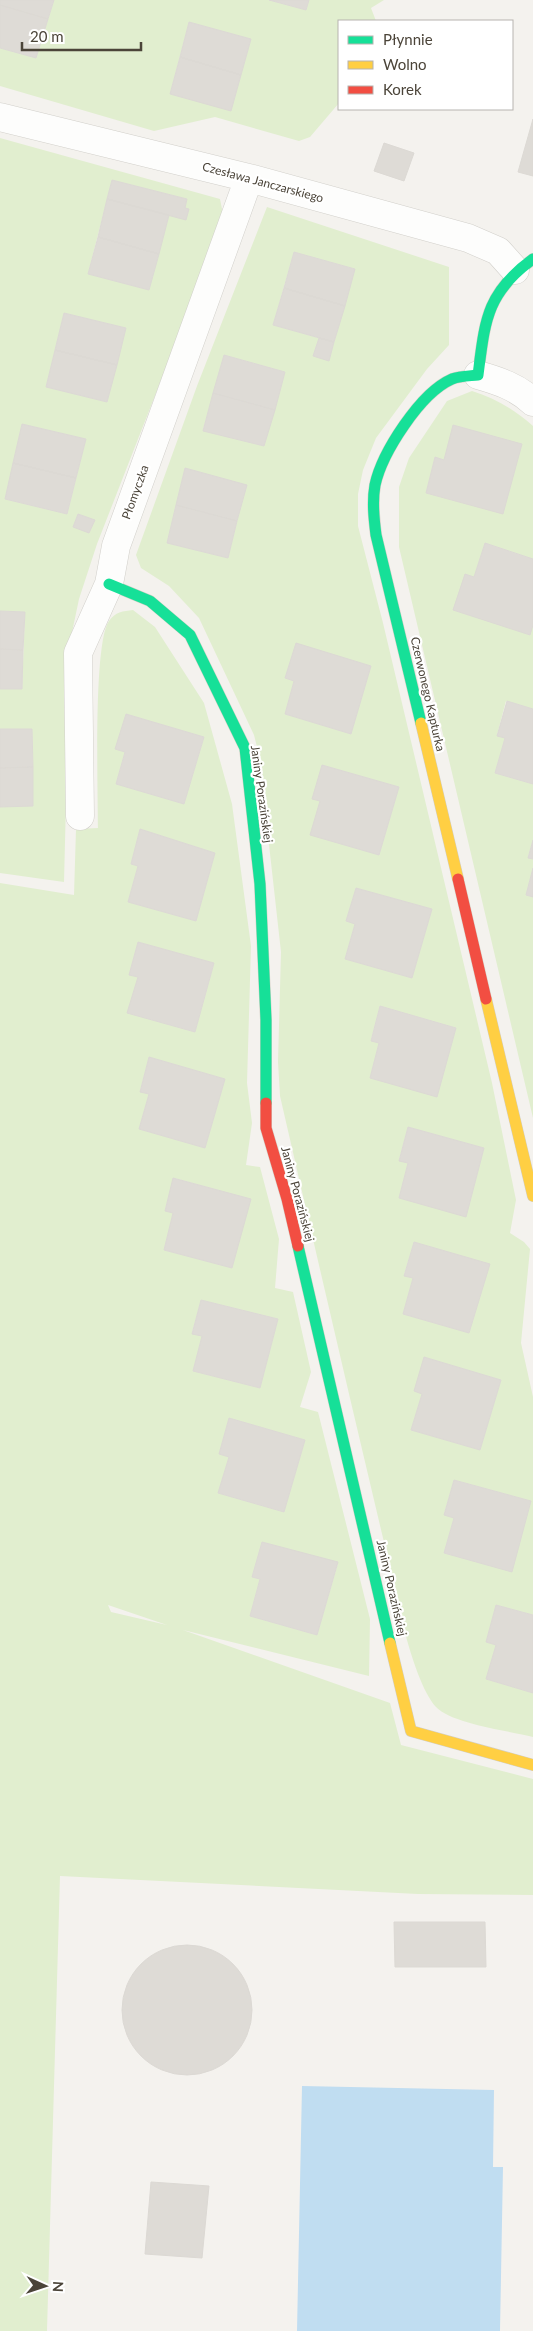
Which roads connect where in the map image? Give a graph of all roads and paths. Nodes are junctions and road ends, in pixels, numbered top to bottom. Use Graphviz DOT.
graph roads {
  1 [pos="0,118"];
  2 [pos="249,178"];
  3 [pos="524,264"];
  4 [pos="478,375"];
  5 [pos="533,402"];
  6 [pos="109,584"];
  7 [pos="80,816"];
  8 [pos="533,1196"];
  9 [pos="533,1765"];
  1 -- 2 [label="street, Czesława Janczarskiego"];
  2 -- 3 [label="street, Czesława Janczarskiego"];
  2 -- 6 [label="street, Płomyczka"];
  3 -- 4 [label="street"];
  4 -- 5 [label="street"];
  4 -- 8 [label="street, Czerwonego Kapturka"];
  6 -- 7 [label="street, Płomyczka"];
  6 -- 9 [label="street, Janiny Porazińskiej"];
}
